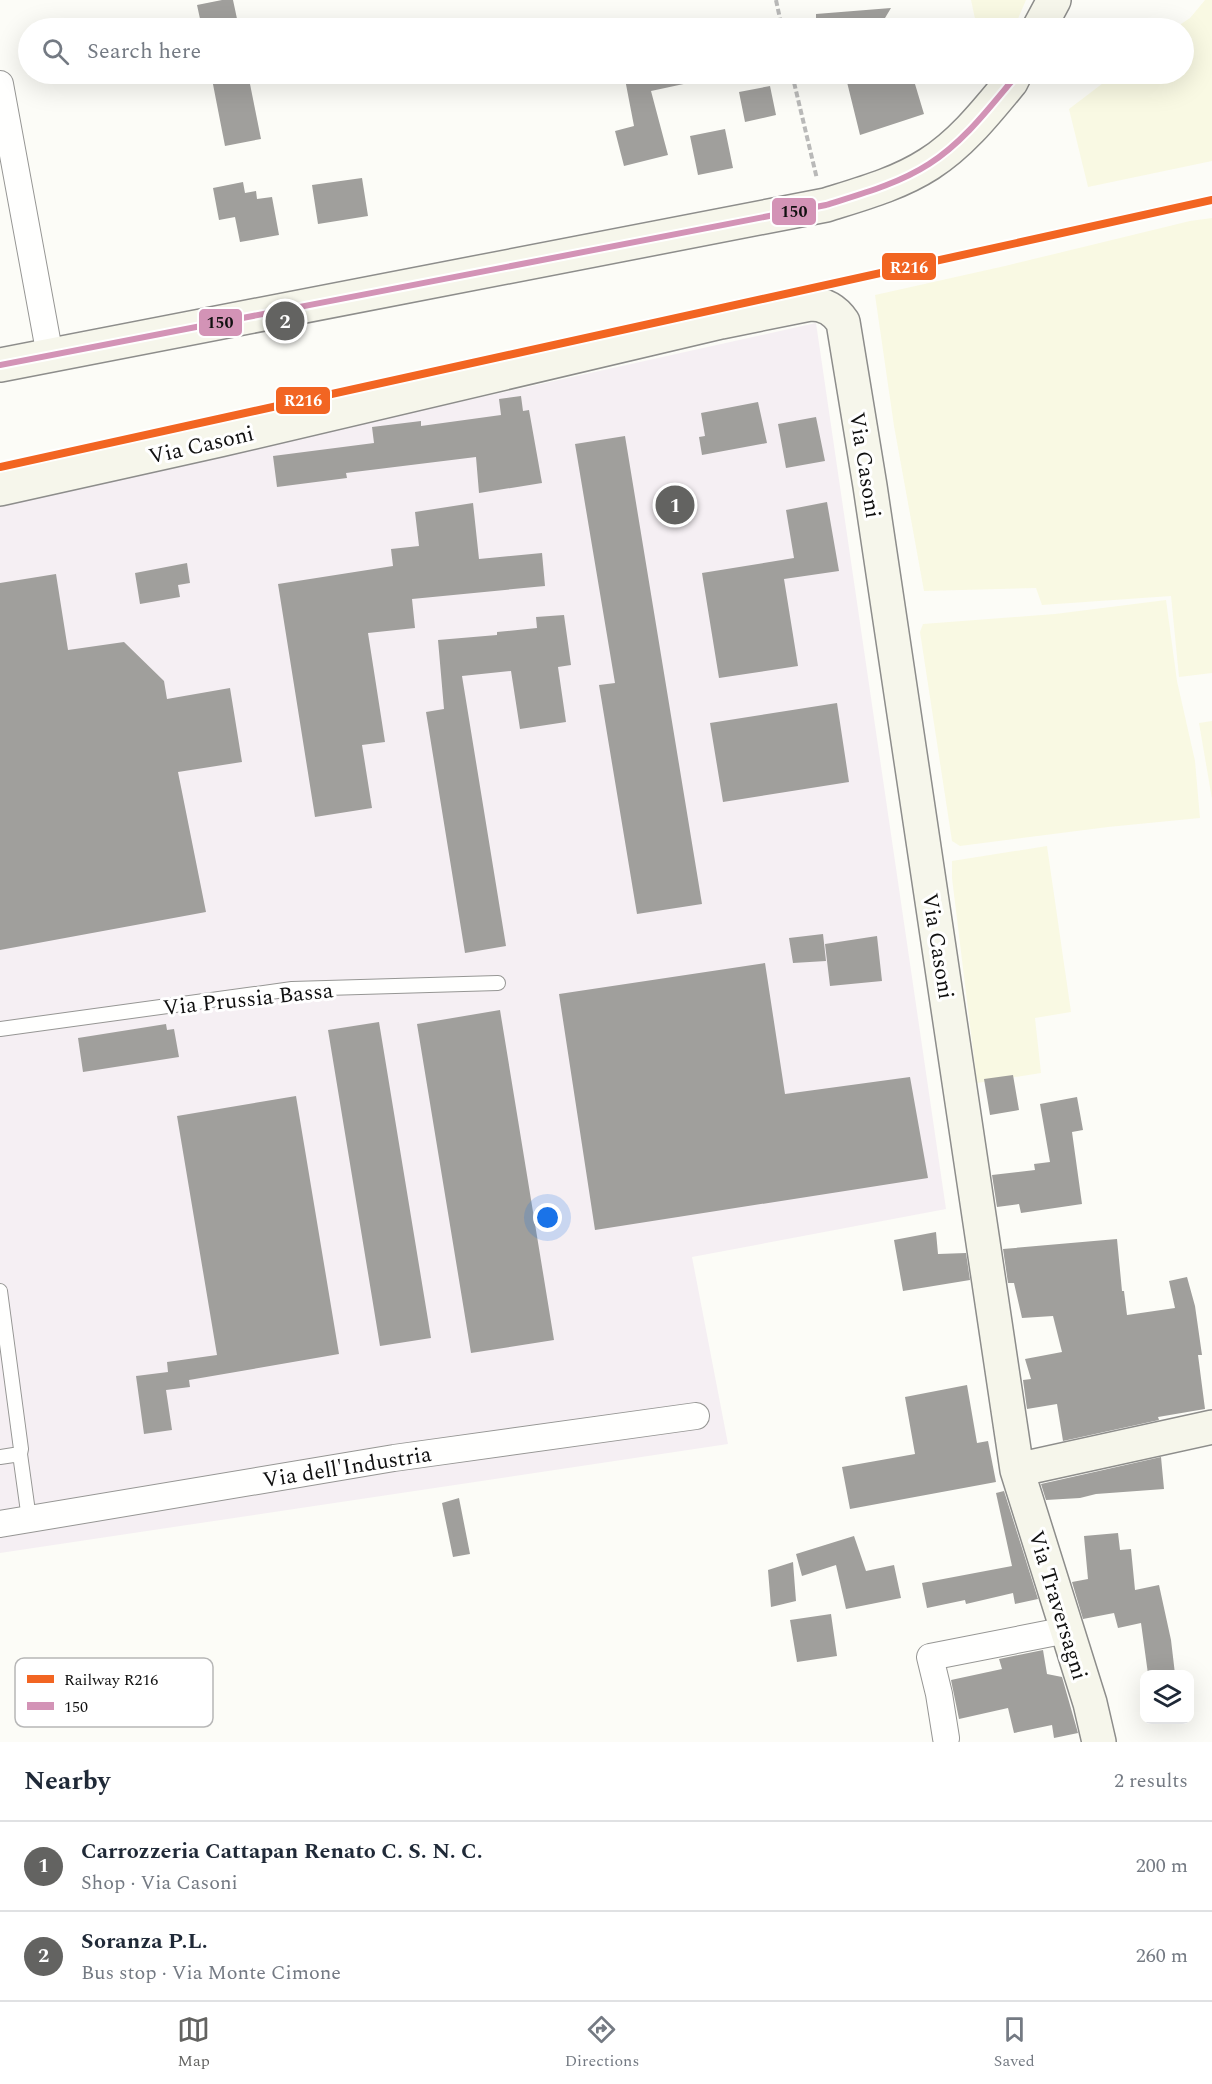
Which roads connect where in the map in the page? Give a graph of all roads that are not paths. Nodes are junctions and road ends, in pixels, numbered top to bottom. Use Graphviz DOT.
graph roads {
  1 [pos="1054,0"];
  2 [pos="1044,18"];
  3 [pos="0,84"];
  4 [pos="1009,84"];
  5 [pos="50,356"];
  6 [pos="0,365"];
  7 [pos="0,489"];
  8 [pos="498,983"];
  9 [pos="0,1029"];
  10 [pos="0,1291"];
  11 [pos="696,1416"];
  12 [pos="1212,1427"];
  13 [pos="20,1454"];
  14 [pos="0,1457"];
  15 [pos="1017,1470"];
  16 [pos="29,1519"];
  17 [pos="0,1524"];
  18 [pos="1067,1630"];
  19 [pos="946,1738"];
  20 [pos="1099,1742"];
  1 -- 2 [label="street"];
  3 -- 5 [label="street"];
  4 -- 5 [label="street"];
  5 -- 6 [label="street"];
  7 -- 15 [label="street, Via Casoni"];
  8 -- 9 [label="lane, Via Prussia Bassa"];
  10 -- 13 [label="lane"];
  11 -- 16 [label="street, Via dell'Industria"];
  12 -- 15 [label="street"];
  13 -- 14 [label="lane"];
  13 -- 16 [label="lane"];
  15 -- 18 [label="street, Via Traversagni"];
  16 -- 17 [label="street, Via dell'Industria"];
  18 -- 19 [label="street"];
  18 -- 20 [label="street, Via Traversagni"];
}
